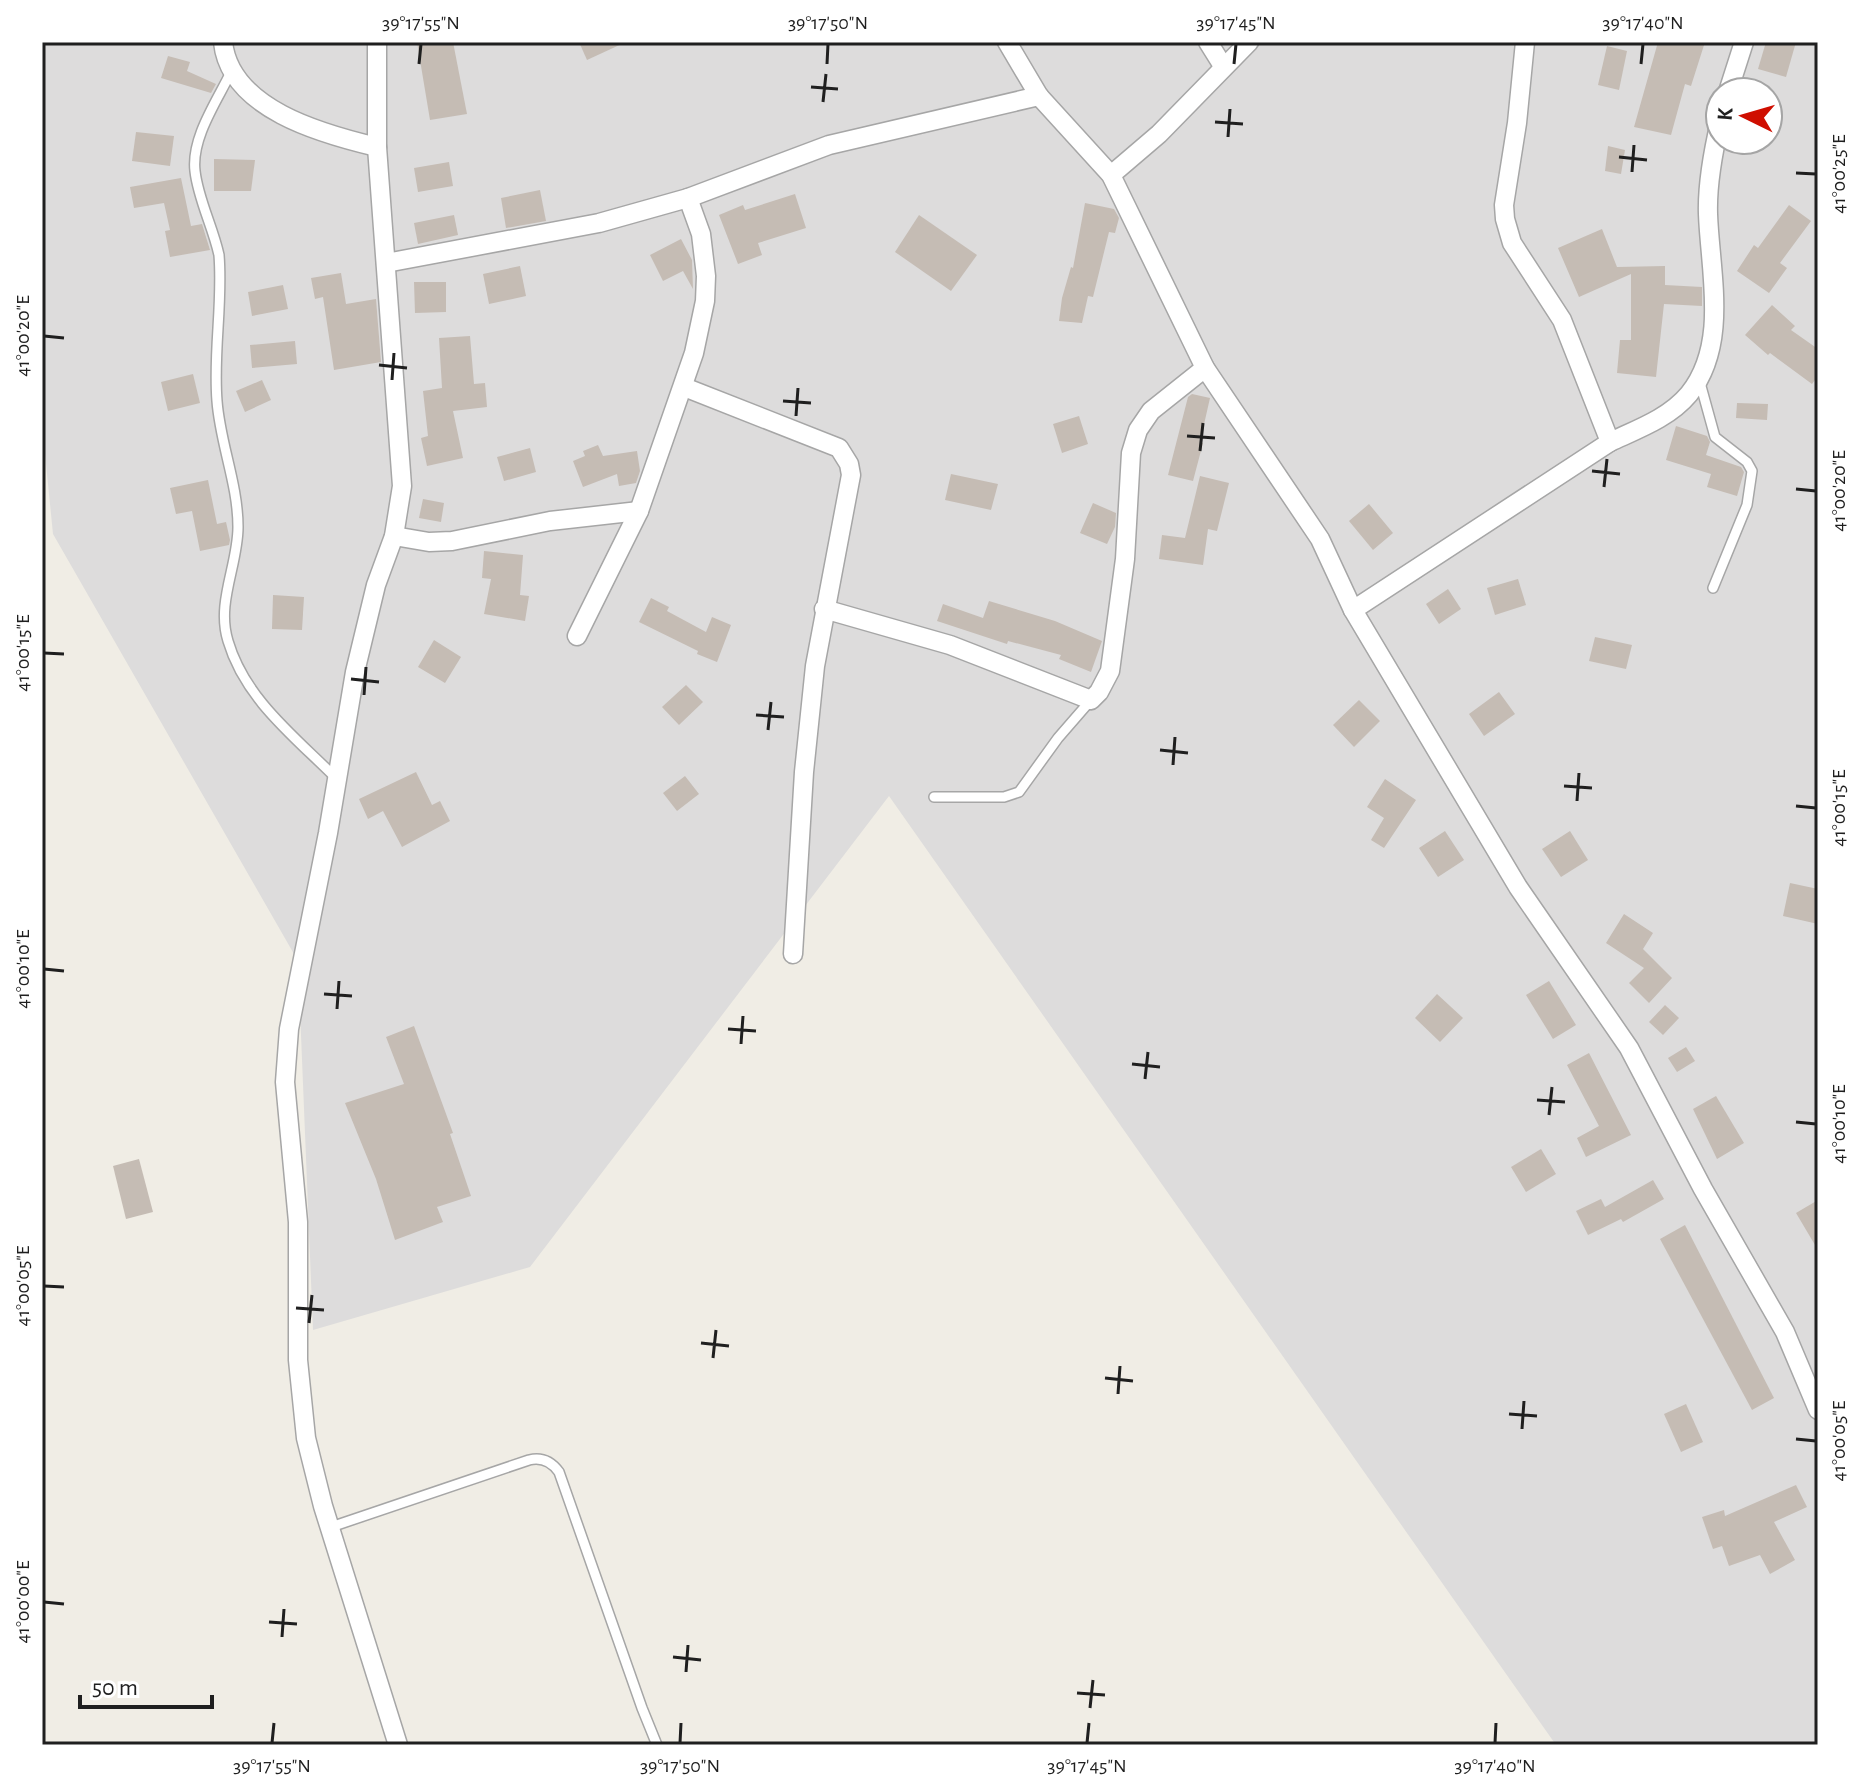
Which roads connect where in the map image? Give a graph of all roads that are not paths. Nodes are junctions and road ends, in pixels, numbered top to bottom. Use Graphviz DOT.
graph roads {
  1 [pos="223,42"];
  2 [pos="377,42"];
  3 [pos="1007,42"];
  4 [pos="1208,42"];
  5 [pos="1249,42"];
  6 [pos="1525,42"];
  7 [pos="1744,42"];
  8 [pos="1223,66"];
  9 [pos="231,72"];
  10 [pos="1733,76"];
  11 [pos="1039,96"];
  12 [pos="377,147"];
  13 [pos="1714,156"];
  14 [pos="1111,175"];
  15 [pos="688,198"];
  16 [pos="386,263"];
  17 [pos="1205,368"];
  18 [pos="1699,379"];
  19 [pos="684,387"];
  20 [pos="1610,442"];
  21 [pos="639,511"];
  22 [pos="394,536"];
  23 [pos="1713,588"];
  24 [pos="824,609"];
  25 [pos="1353,610"];
  26 [pos="577,636"];
  27 [pos="1091,700"];
  28 [pos="337,779"];
  29 [pos="934,797"];
  30 [pos="793,954"];
  31 [pos="1818,1410"];
  32 [pos="331,1527"];
  33 [pos="398,1745"];
  34 [pos="657,1745"];
  1 -- 9 [label="street"];
  2 -- 12 [label="street"];
  3 -- 11 [label="street"];
  4 -- 8 [label="street"];
  5 -- 8 [label="street"];
  6 -- 20 [label="street"];
  7 -- 10 [label="street"];
  8 -- 14 [label="street"];
  9 -- 12 [label="street"];
  9 -- 28 [label="lane"];
  11 -- 14 [label="street"];
  11 -- 15 [label="street"];
  12 -- 16 [label="street"];
  13 -- 18 [label="street"];
  14 -- 17 [label="street"];
  15 -- 16 [label="street"];
  15 -- 19 [label="street"];
  16 -- 22 [label="street"];
  17 -- 25 [label="street"];
  17 -- 27 [label="street"];
  18 -- 20 [label="street"];
  18 -- 23 [label="lane"];
  19 -- 21 [label="street"];
  19 -- 24 [label="street"];
  20 -- 25 [label="street"];
  21 -- 22 [label="street"];
  21 -- 26 [label="street"];
  22 -- 28 [label="street"];
  24 -- 27 [label="street"];
  24 -- 30 [label="street"];
  25 -- 31 [label="street"];
  27 -- 29 [label="lane"];
  28 -- 32 [label="street"];
  32 -- 33 [label="street"];
  32 -- 34 [label="lane"];
}
